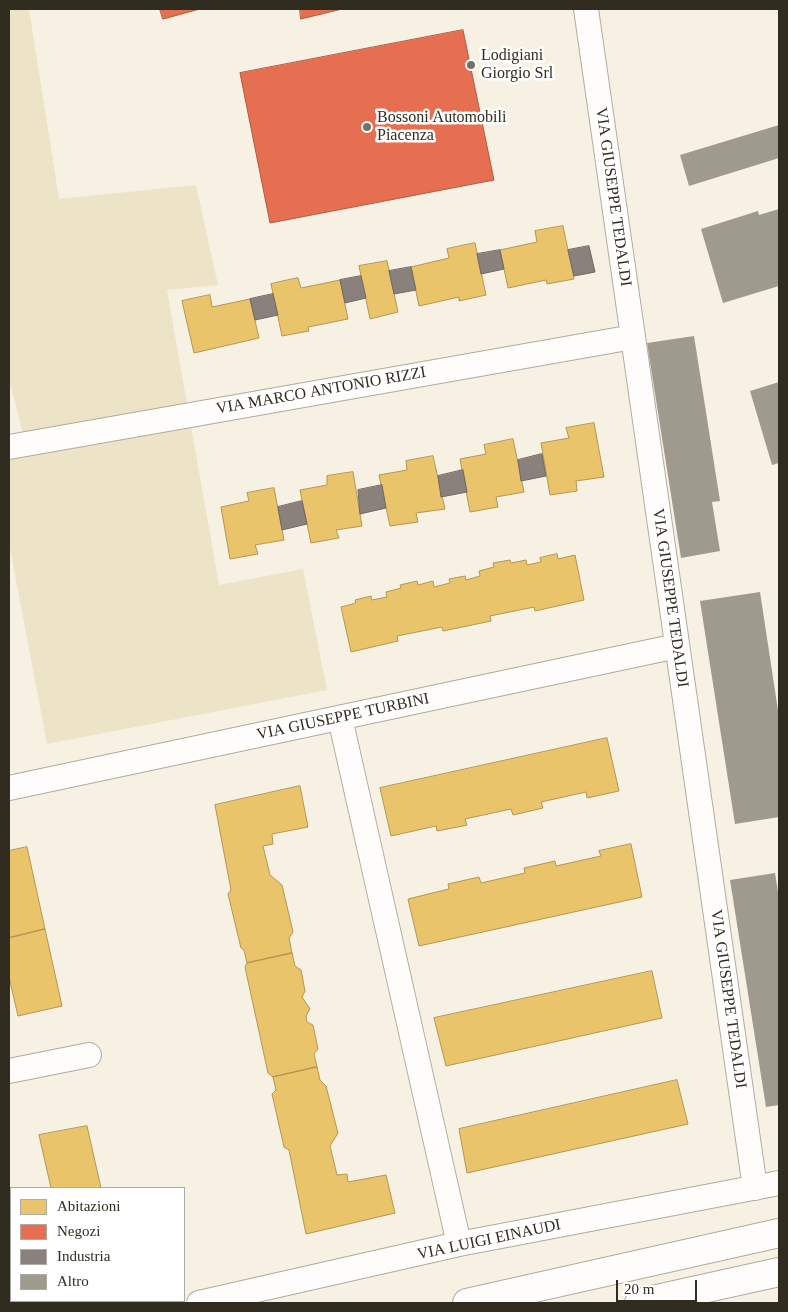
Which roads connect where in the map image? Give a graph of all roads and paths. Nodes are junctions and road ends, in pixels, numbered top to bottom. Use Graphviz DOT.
graph roads {
  1 [pos="586,9"];
  2 [pos="633,337"];
  3 [pos="9,447"];
  4 [pos="676,646"];
  5 [pos="340,718"];
  6 [pos="9,788"];
  7 [pos="89,1055"];
  8 [pos="9,1071"];
  9 [pos="779,1183"];
  10 [pos="755,1188"];
  11 [pos="779,1233"];
  12 [pos="460,1244"];
  13 [pos="779,1272"];
  14 [pos="200,1303"];
  15 [pos="467,1303"];
  16 [pos="639,1303"];
  1 -- 2 [label="street, VIA GIUSEPPE TEDALDI"];
  2 -- 3 [label="street, VIA MARCO ANTONIO RIZZI"];
  2 -- 4 [label="street, VIA GIUSEPPE TEDALDI"];
  4 -- 5 [label="street, VIA GIUSEPPE TURBINI"];
  4 -- 10 [label="street, VIA GIUSEPPE TEDALDI"];
  5 -- 6 [label="street, VIA GIUSEPPE TURBINI"];
  5 -- 12 [label="street"];
  7 -- 8 [label="street"];
  9 -- 10 [label="street, VIA LUIGI EINAUDI"];
  10 -- 12 [label="street, VIA LUIGI EINAUDI"];
  11 -- 15 [label="main road"];
  12 -- 14 [label="street, VIA LUIGI EINAUDI"];
  13 -- 16 [label="main road"];
}
